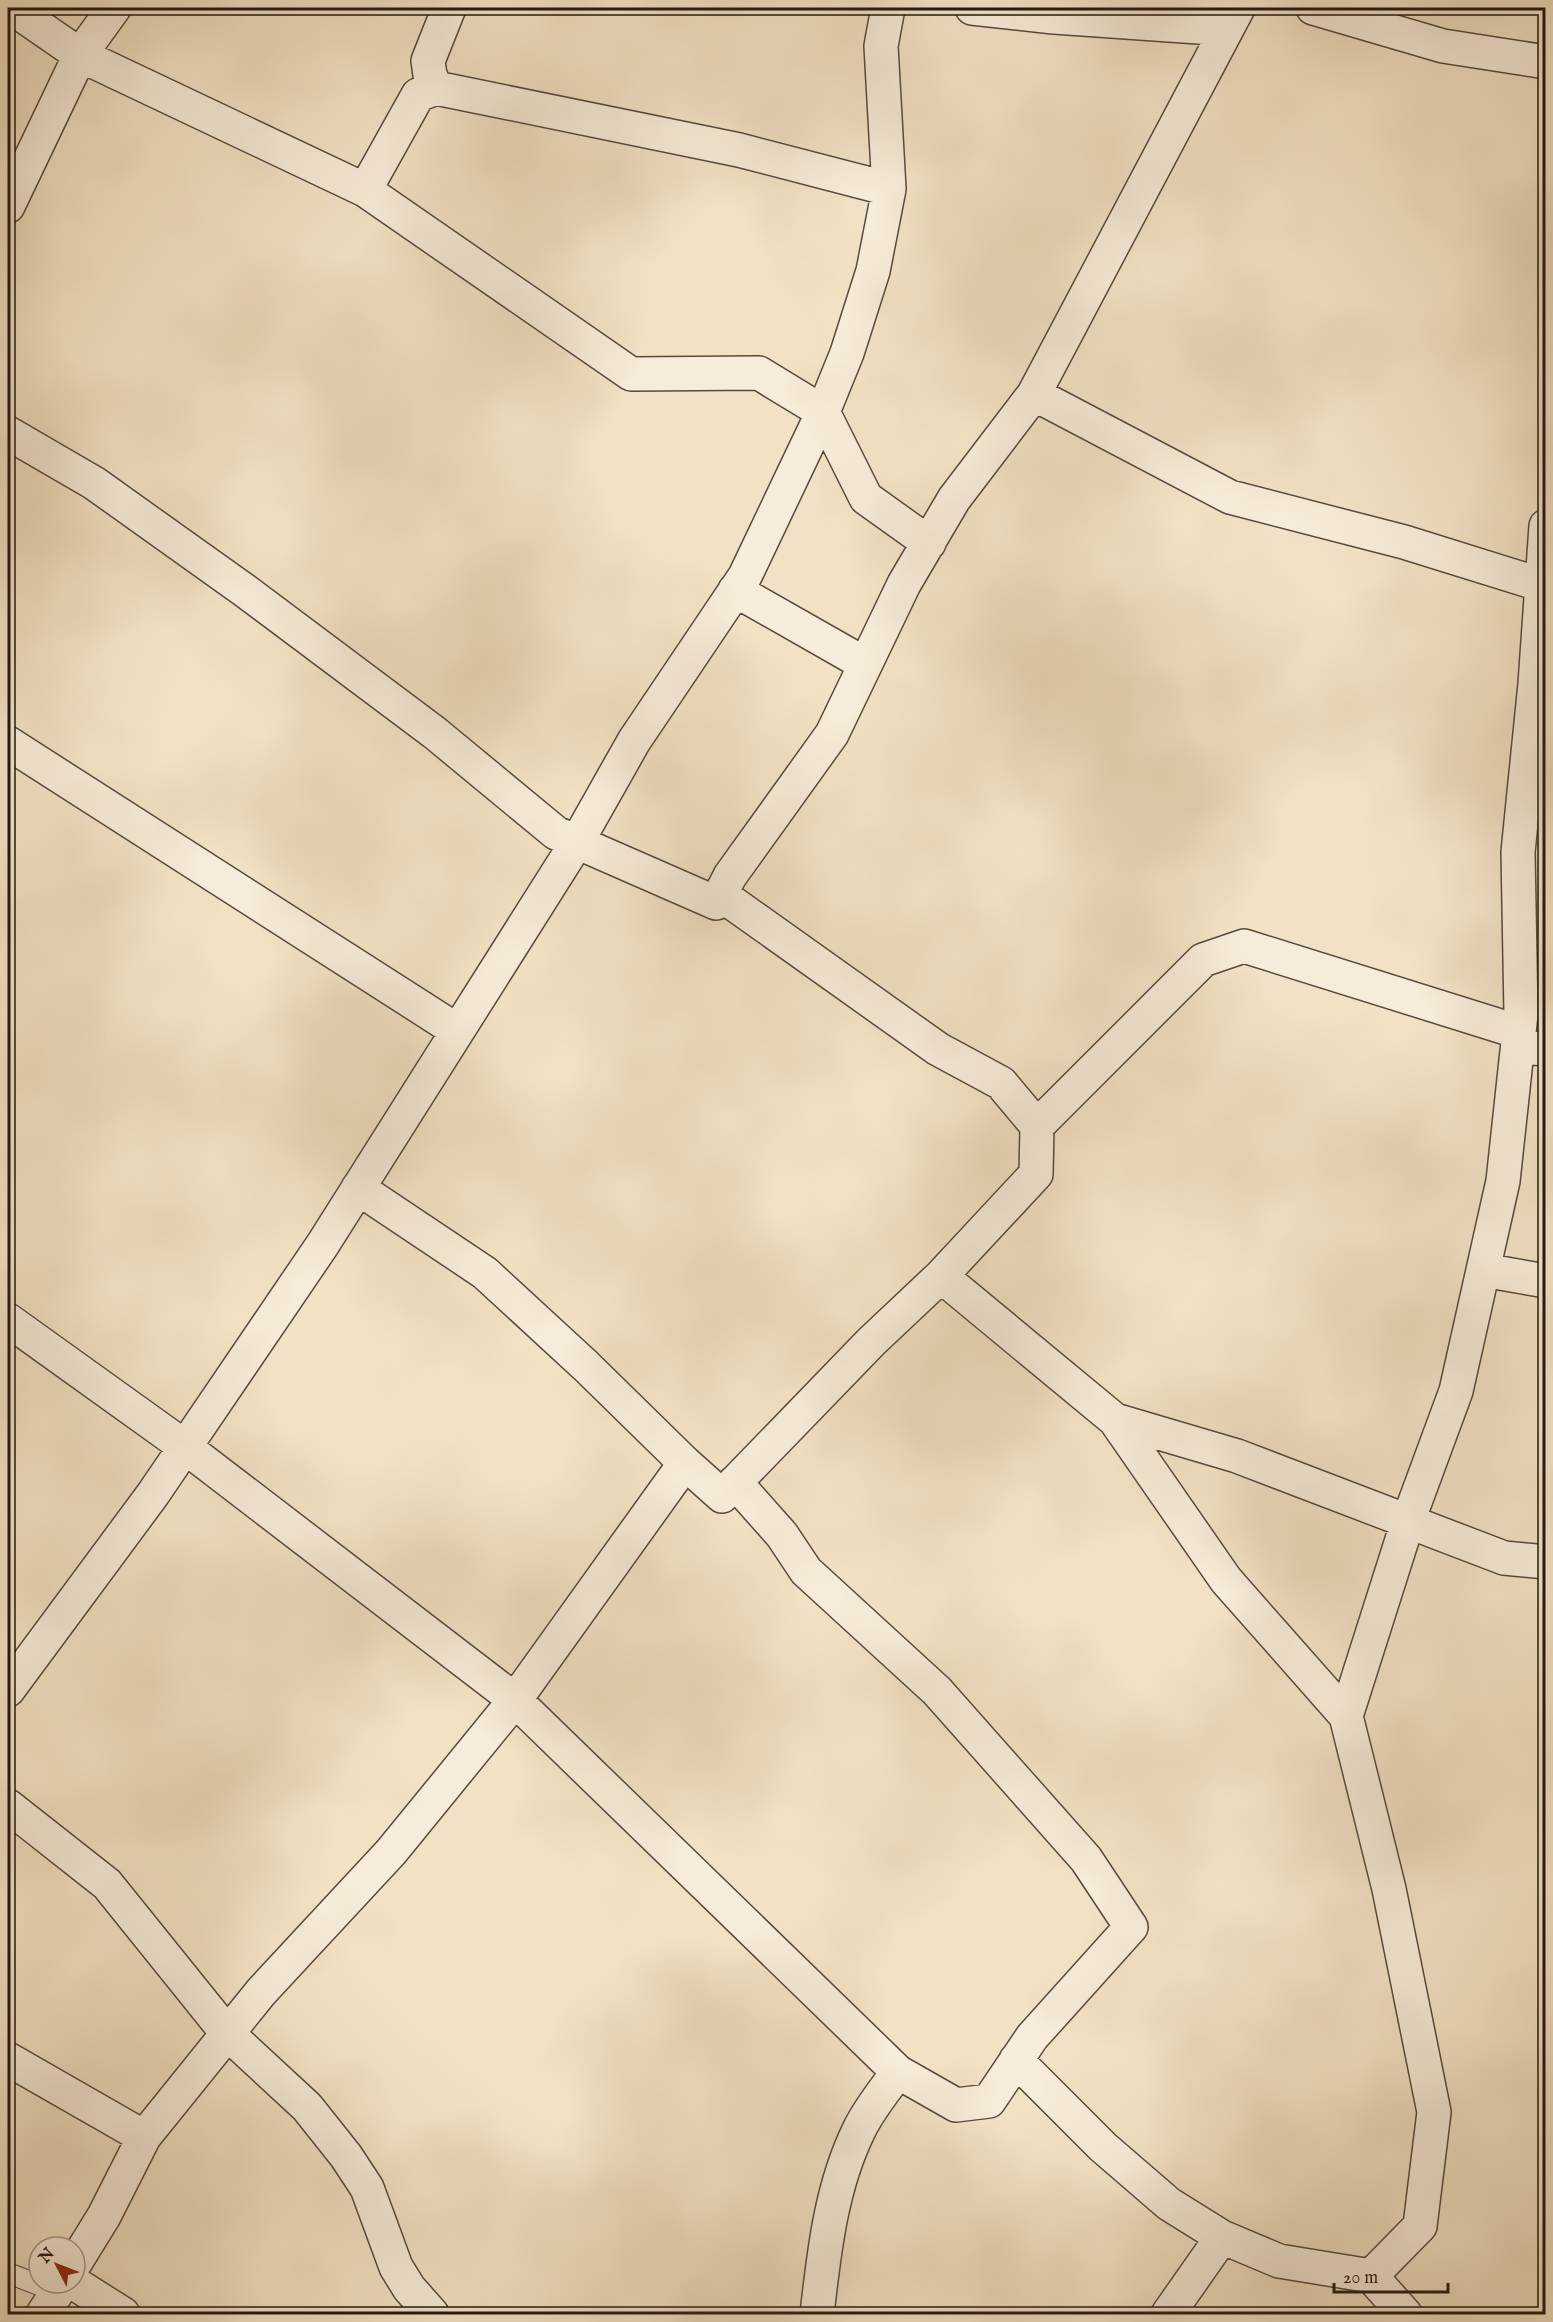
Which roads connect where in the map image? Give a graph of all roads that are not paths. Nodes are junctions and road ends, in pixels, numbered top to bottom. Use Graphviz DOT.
graph roads {
  1 [pos="12,8"];
  2 [pos="114,8"];
  3 [pos="449,8"];
  4 [pos="888,8"];
  5 [pos="972,8"];
  6 [pos="1313,8"];
  7 [pos="1233,18"];
  8 [pos="80,55"];
  9 [pos="1545,62"];
  10 [pos="436,88"];
  11 [pos="8,185"];
  12 [pos="365,189"];
  13 [pos="890,189"];
  14 [pos="8,205"];
  15 [pos="1034,394"];
  16 [pos="823,412"];
  17 [pos="8,433"];
  18 [pos="1545,526"];
  19 [pos="928,543"];
  20 [pos="735,590"];
  21 [pos="1542,598"];
  22 [pos="865,664"];
  23 [pos="8,743"];
  24 [pos="1533,819"];
  25 [pos="577,842"];
  26 [pos="720,894"];
  27 [pos="456,1030"];
  28 [pos="1528,1042"];
  29 [pos="1037,1126"];
  30 [pos="358,1188"];
  31 [pos="1483,1270"];
  32 [pos="941,1276"];
  33 [pos="1545,1281"];
  34 [pos="8,1320"];
  35 [pos="1115,1420"];
  36 [pos="185,1448"];
  37 [pos="685,1463"];
  38 [pos="735,1482"];
  39 [pos="1408,1521"];
  40 [pos="1545,1562"];
  41 [pos="8,1690"];
  42 [pos="515,1700"];
  43 [pos="1346,1716"];
  44 [pos="8,1806"];
  45 [pos="227,2033"];
  46 [pos="8,2059"];
  47 [pos="1016,2060"];
  48 [pos="898,2072"];
  49 [pos="144,2137"];
  50 [pos="1222,2237"];
  51 [pos="87,2244"];
  52 [pos="8,2273"];
  53 [pos="1371,2276"];
  54 [pos="27,2280"];
  55 [pos="65,2295"];
  56 [pos="123,2314"];
  57 [pos="432,2314"];
  58 [pos="817,2314"];
  59 [pos="1168,2314"];
  60 [pos="1405,2314"];
  1 -- 8 [label="street"];
  2 -- 8 [label="street"];
  3 -- 10 [label="street"];
  4 -- 13 [label="street"];
  5 -- 7 [label="street"];
  6 -- 9 [label="street"];
  7 -- 15 [label="street"];
  8 -- 12 [label="street"];
  8 -- 14 [label="street"];
  10 -- 12 [label="street"];
  10 -- 13 [label="street"];
  11 -- 14 [label="street"];
  12 -- 16 [label="street"];
  13 -- 16 [label="street"];
  15 -- 19 [label="street"];
  15 -- 21 [label="street"];
  16 -- 19 [label="street"];
  16 -- 20 [label="street"];
  17 -- 25 [label="street"];
  18 -- 21 [label="street"];
  19 -- 22 [label="street"];
  20 -- 22 [label="street"];
  20 -- 25 [label="street"];
  21 -- 24 [label="street"];
  22 -- 26 [label="street"];
  23 -- 27 [label="street"];
  24 -- 28 [label="street"];
  25 -- 26 [label="street"];
  25 -- 27 [label="street"];
  26 -- 29 [label="street"];
  27 -- 30 [label="street"];
  28 -- 29 [label="street"];
  28 -- 31 [label="street"];
  29 -- 32 [label="street"];
  30 -- 36 [label="street"];
  30 -- 37 [label="street"];
  31 -- 33 [label="street"];
  31 -- 39 [label="street"];
  32 -- 35 [label="street"];
  32 -- 38 [label="street"];
  34 -- 36 [label="street"];
  35 -- 39 [label="street"];
  35 -- 43 [label="street"];
  36 -- 41 [label="street"];
  36 -- 42 [label="street"];
  37 -- 38 [label="street"];
  37 -- 42 [label="street"];
  38 -- 47 [label="street"];
  39 -- 40 [label="street"];
  39 -- 43 [label="street"];
  42 -- 45 [label="street"];
  42 -- 48 [label="street"];
  43 -- 53 [label="street"];
  44 -- 45 [label="street"];
  45 -- 49 [label="street"];
  45 -- 57 [label="street"];
  46 -- 49 [label="street"];
  47 -- 48 [label="street"];
  47 -- 50 [label="street"];
  48 -- 58 [label="street"];
  49 -- 51 [label="street"];
  50 -- 53 [label="street"];
  50 -- 59 [label="street"];
  52 -- 54 [label="lane"];
  53 -- 60 [label="street"];
  55 -- 56 [label="street"];
}
